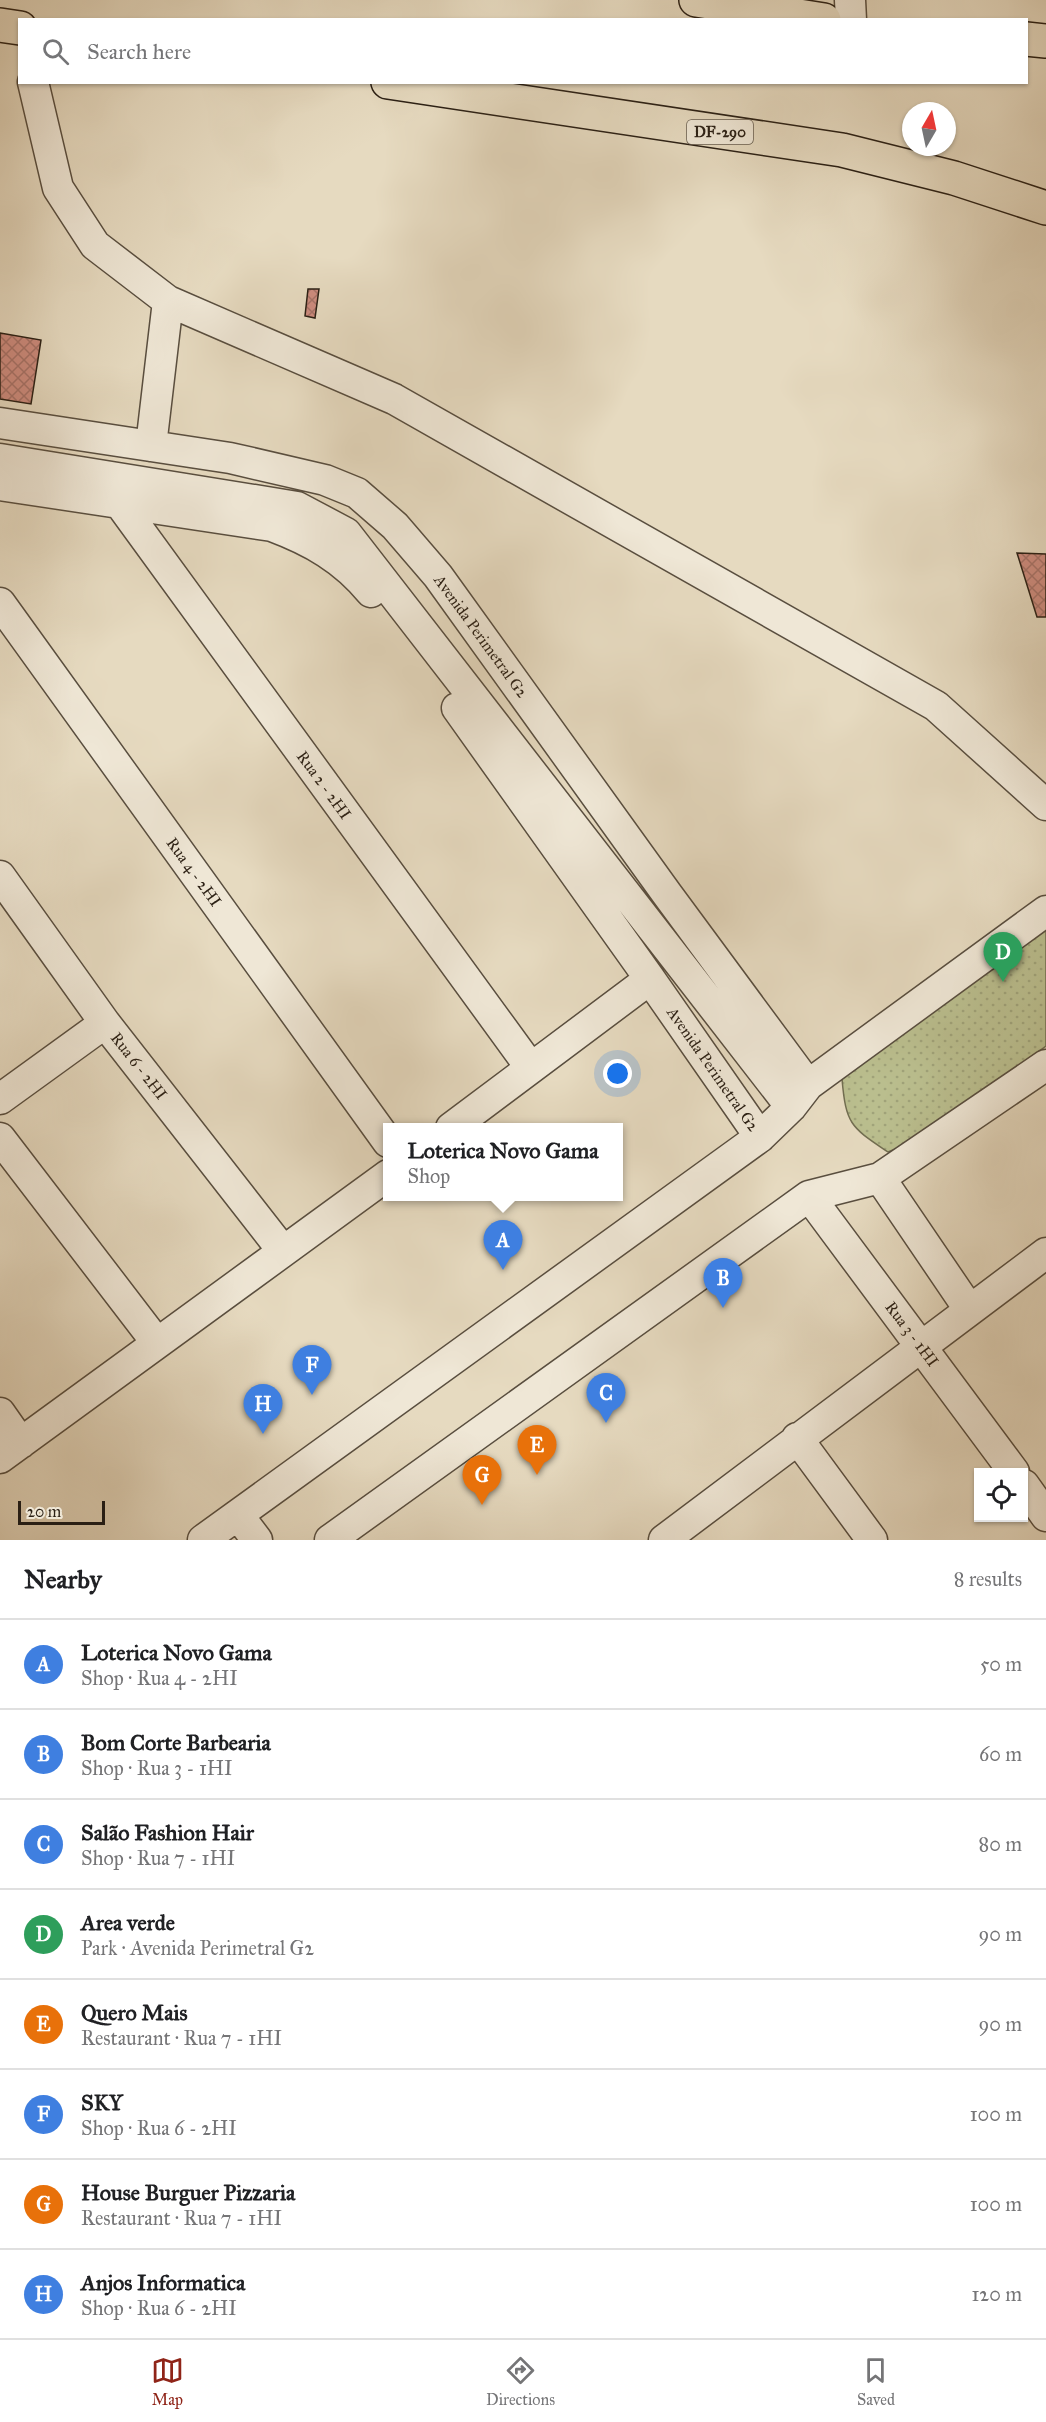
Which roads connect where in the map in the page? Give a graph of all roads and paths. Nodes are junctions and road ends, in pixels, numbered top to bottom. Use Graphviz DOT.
graph roads {
  1 [pos="696,0"];
  2 [pos="850,0"];
  3 [pos="811,18"];
  4 [pos="851,18"];
  5 [pos="0,25"];
  6 [pos="18,28"];
  7 [pos="1028,39"];
  8 [pos="1046,41"];
  9 [pos="33,84"];
  10 [pos="401,84"];
  11 [pos="1046,208"];
  12 [pos="168,301"];
  13 [pos="0,423"];
  14 [pos="151,446"];
  15 [pos="0,459"];
  16 [pos="0,484"];
  17 [pos="118,501"];
  18 [pos="0,603"];
  19 [pos="1046,805"];
  20 [pos="0,876"];
  21 [pos="1046,911"];
  22 [pos="650,979"];
  23 [pos="105,1023"];
  24 [pos="1046,1065"];
  25 [pos="531,1068"];
  26 [pos="800,1096"];
  27 [pos="0,1098"];
  28 [pos="459,1123"];
  29 [pos="383,1136"];
  30 [pos="760,1137"];
  31 [pos="0,1138"];
  32 [pos="383,1178"];
  33 [pos="880,1178"];
  34 [pos="808,1196"];
  35 [pos="283,1251"];
  36 [pos="1046,1253"];
  37 [pos="969,1309"];
  38 [pos="157,1343"];
  39 [pos="922,1347"];
  40 [pos="0,1413"];
  41 [pos="797,1438"];
  42 [pos="10,1451"];
  43 [pos="1010,1468"];
  44 [pos="1028,1492"];
  45 [pos="238,1515"];
  46 [pos="1046,1516"];
  47 [pos="670,1538"];
  48 [pos="203,1540"];
  49 [pos="257,1540"];
  50 [pos="330,1540"];
  51 [pos="872,1540"];
  1 -- 3 [label="highway"];
  2 -- 4 [label="street"];
  5 -- 6 [label="highway"];
  7 -- 8 [label="highway"];
  9 -- 12 [label="street"];
  10 -- 11 [label="highway, DF-290"];
  12 -- 14 [label="street"];
  12 -- 19 [label="street"];
  13 -- 14 [label="street, Avenida Perimetral G2"];
  14 -- 26 [label="street, Avenida Perimetral G2"];
  15 -- 26 [label="street"];
  16 -- 17 [label="street, Avenida Perimetral G2"];
  17 -- 22 [label="street, Avenida Perimetral G2"];
  17 -- 25 [label="street, Rua 2 - 2HI"];
  18 -- 29 [label="street, Rua 4 - 2HI"];
  20 -- 23 [label="street, Rua 6 - 2HI"];
  21 -- 26 [label="street"];
  22 -- 25 [label="street"];
  22 -- 30 [label="street, Avenida Perimetral G2"];
  23 -- 27 [label="street"];
  23 -- 35 [label="street, Rua 6 - 2HI"];
  24 -- 33 [label="street"];
  25 -- 28 [label="street"];
  26 -- 30 [label="street"];
  30 -- 45 [label="street"];
  31 -- 38 [label="street"];
  32 -- 35 [label="street"];
  33 -- 34 [label="street"];
  33 -- 37 [label="street"];
  34 -- 39 [label="street, Rua 3 - 1HI"];
  34 -- 50 [label="street"];
  35 -- 38 [label="street"];
  36 -- 37 [label="street"];
  37 -- 39 [label="street"];
  38 -- 42 [label="street"];
  39 -- 41 [label="street"];
  39 -- 43 [label="street, Rua 3 - 1HI"];
  40 -- 42 [label="street"];
  41 -- 47 [label="street"];
  41 -- 51 [label="street"];
  44 -- 46 [label="street"];
  45 -- 48 [label="street"];
  45 -- 49 [label="street"];
}
